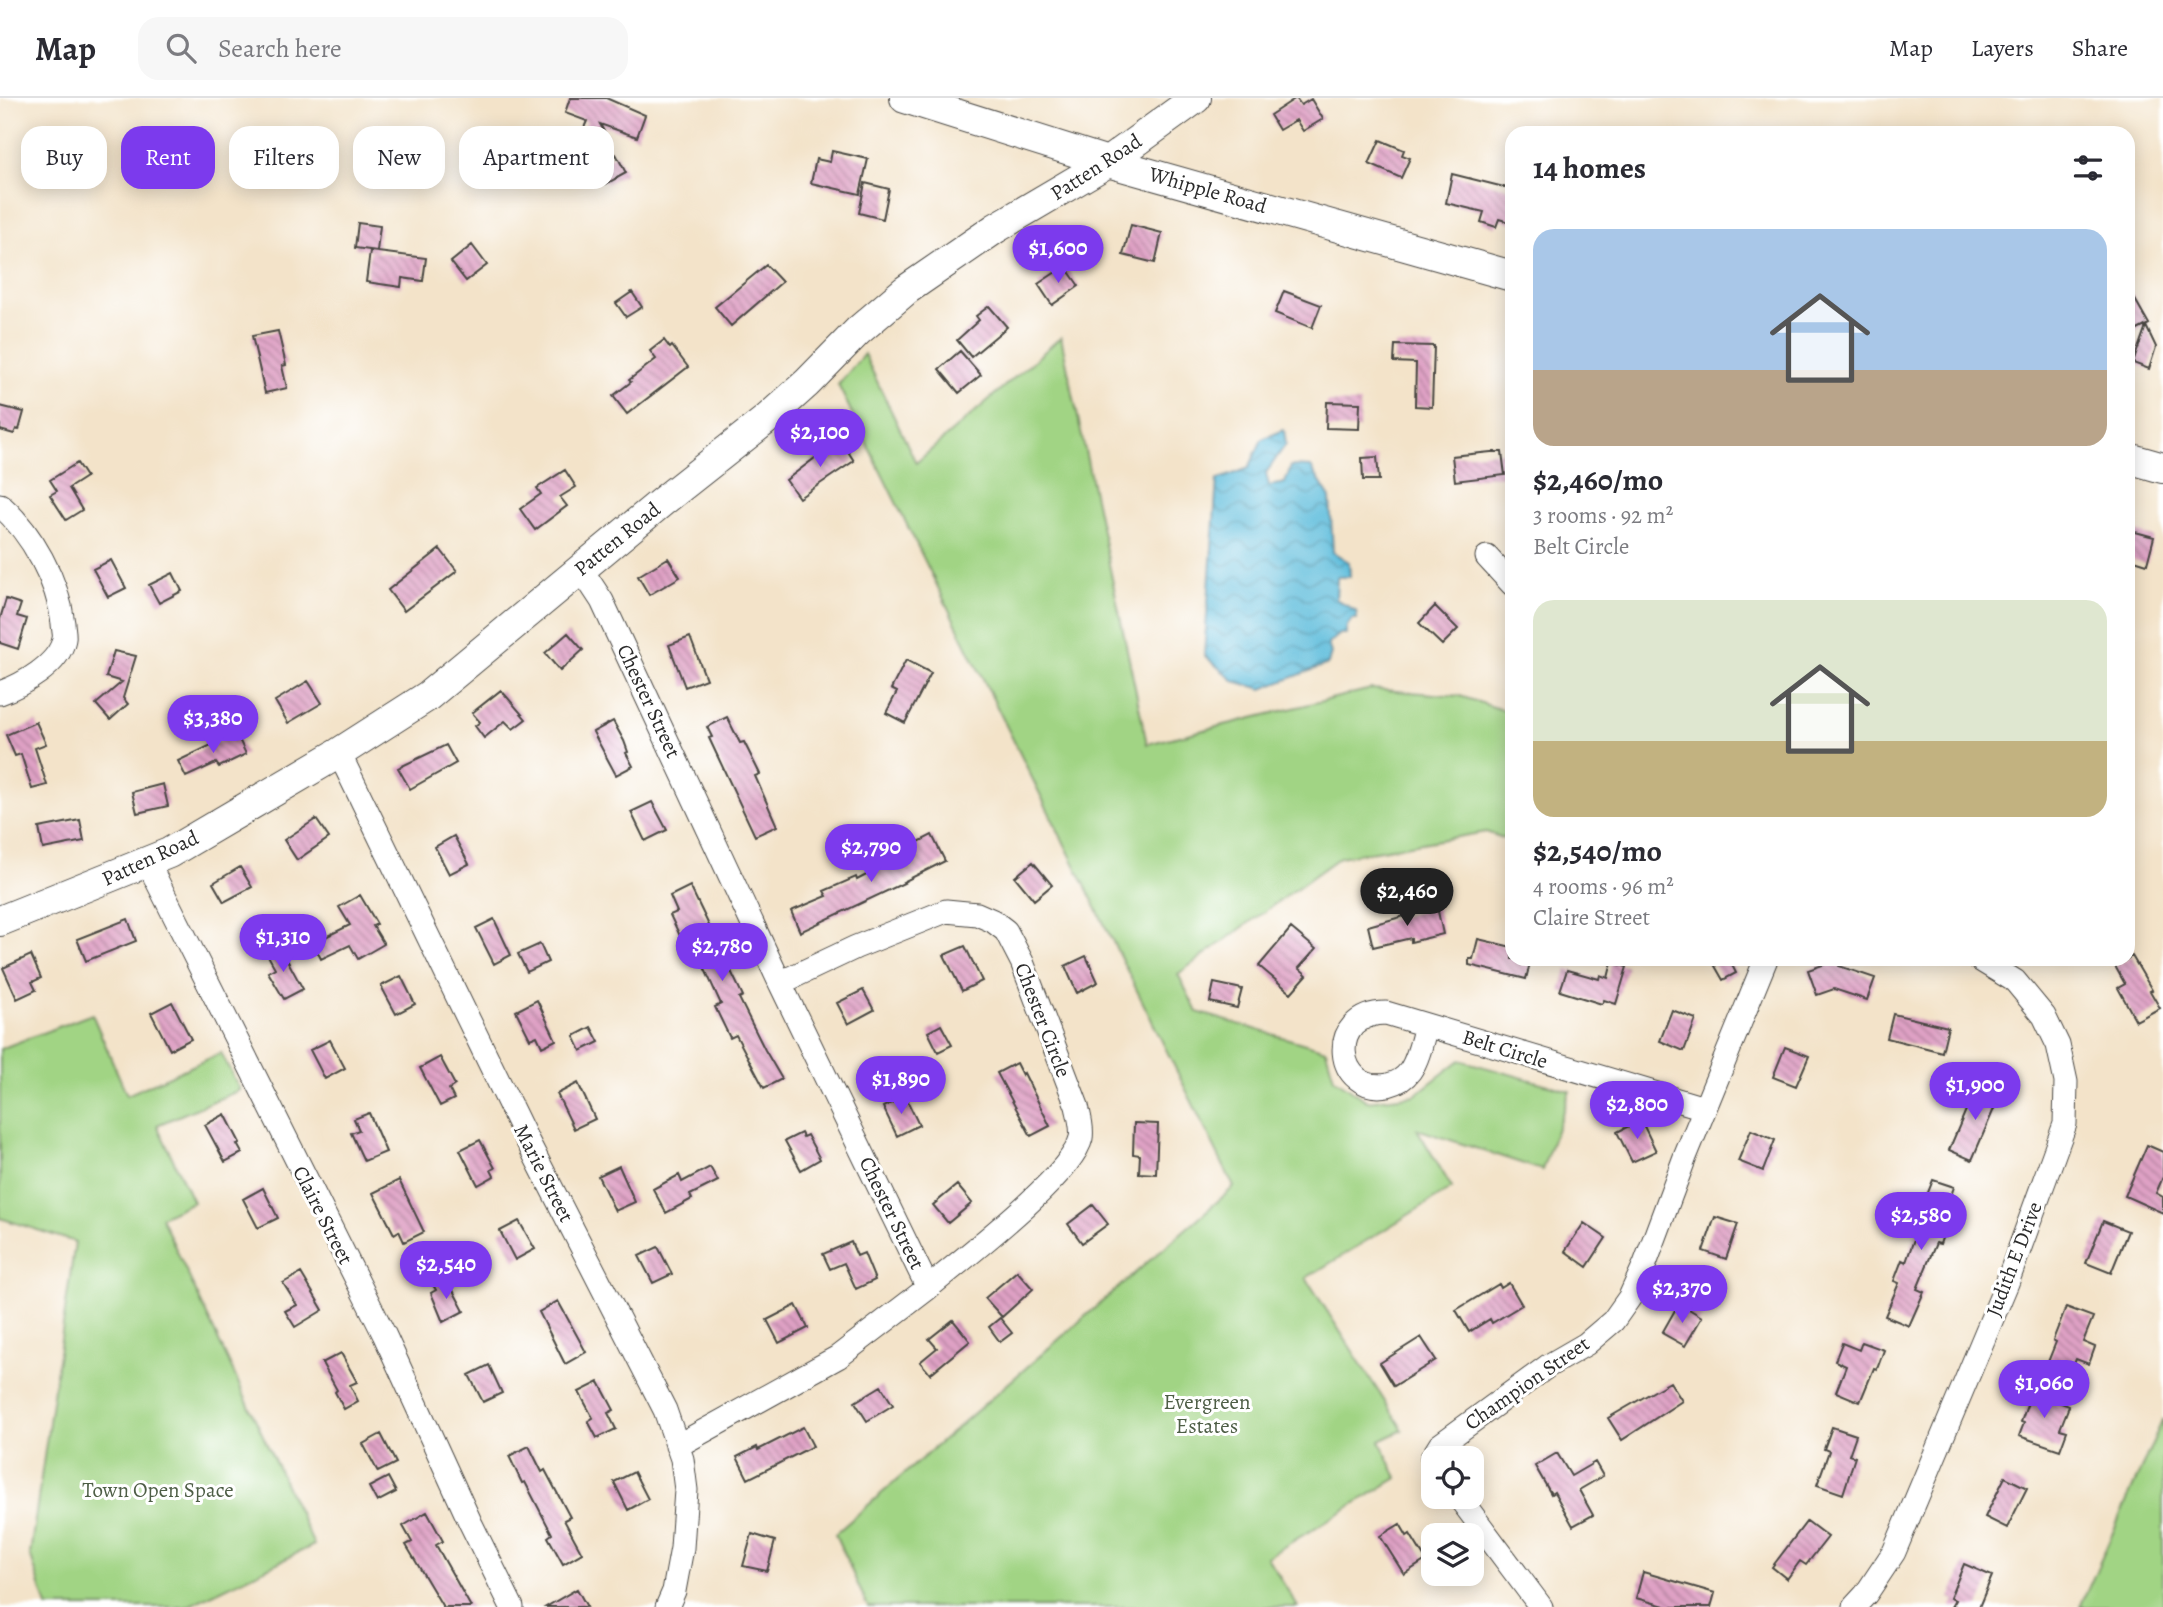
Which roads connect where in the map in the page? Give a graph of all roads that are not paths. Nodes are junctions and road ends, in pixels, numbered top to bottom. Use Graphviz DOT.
graph roads {
  1 [pos="905,98"];
  2 [pos="1196,98"];
  3 [pos="1108,162"];
  4 [pos="1505,274"];
  5 [pos="2135,460"];
  6 [pos="2163,468"];
  7 [pos="0,505"];
  8 [pos="1487,557"];
  9 [pos="581,569"];
  10 [pos="1505,576"];
  11 [pos="0,693"];
  12 [pos="339,753"];
  13 [pos="148,863"];
  14 [pos="0,921"];
  15 [pos="1763,966"];
  16 [pos="1990,966"];
  17 [pos="780,983"];
  18 [pos="1426,1025"];
  19 [pos="1704,1108"];
  20 [pos="928,1288"];
  21 [pos="677,1446"];
  22 [pos="1440,1446"];
  23 [pos="1468,1509"];
  24 [pos="512,1607"];
  25 [pos="667,1607"];
  26 [pos="1541,1607"];
  27 [pos="1854,1607"];
  1 -- 3 [label="street, Whipple Road"];
  2 -- 3 [label="street, Patten Road"];
  3 -- 4 [label="street, Whipple Road"];
  3 -- 9 [label="street, Patten Road"];
  5 -- 6 [label="street"];
  7 -- 11 [label="street"];
  8 -- 10 [label="street"];
  9 -- 12 [label="street, Patten Road"];
  9 -- 17 [label="street, Chester Street"];
  12 -- 13 [label="street, Patten Road"];
  12 -- 21 [label="street, Marie Street"];
  13 -- 14 [label="street, Patten Road"];
  13 -- 24 [label="street, Claire Street"];
  15 -- 19 [label="street, Champion Street"];
  16 -- 27 [label="street, Judith E Drive"];
  17 -- 20 [label="street, Chester Street"];
  17 -- 20 [label="street, Chester Circle"];
  18 -- 19 [label="street, Belt Circle"];
  19 -- 22 [label="street, Champion Street"];
  20 -- 21 [label="street, Chester Street"];
  21 -- 25 [label="street, Marie Street"];
  23 -- 26 [label="street"];
}
